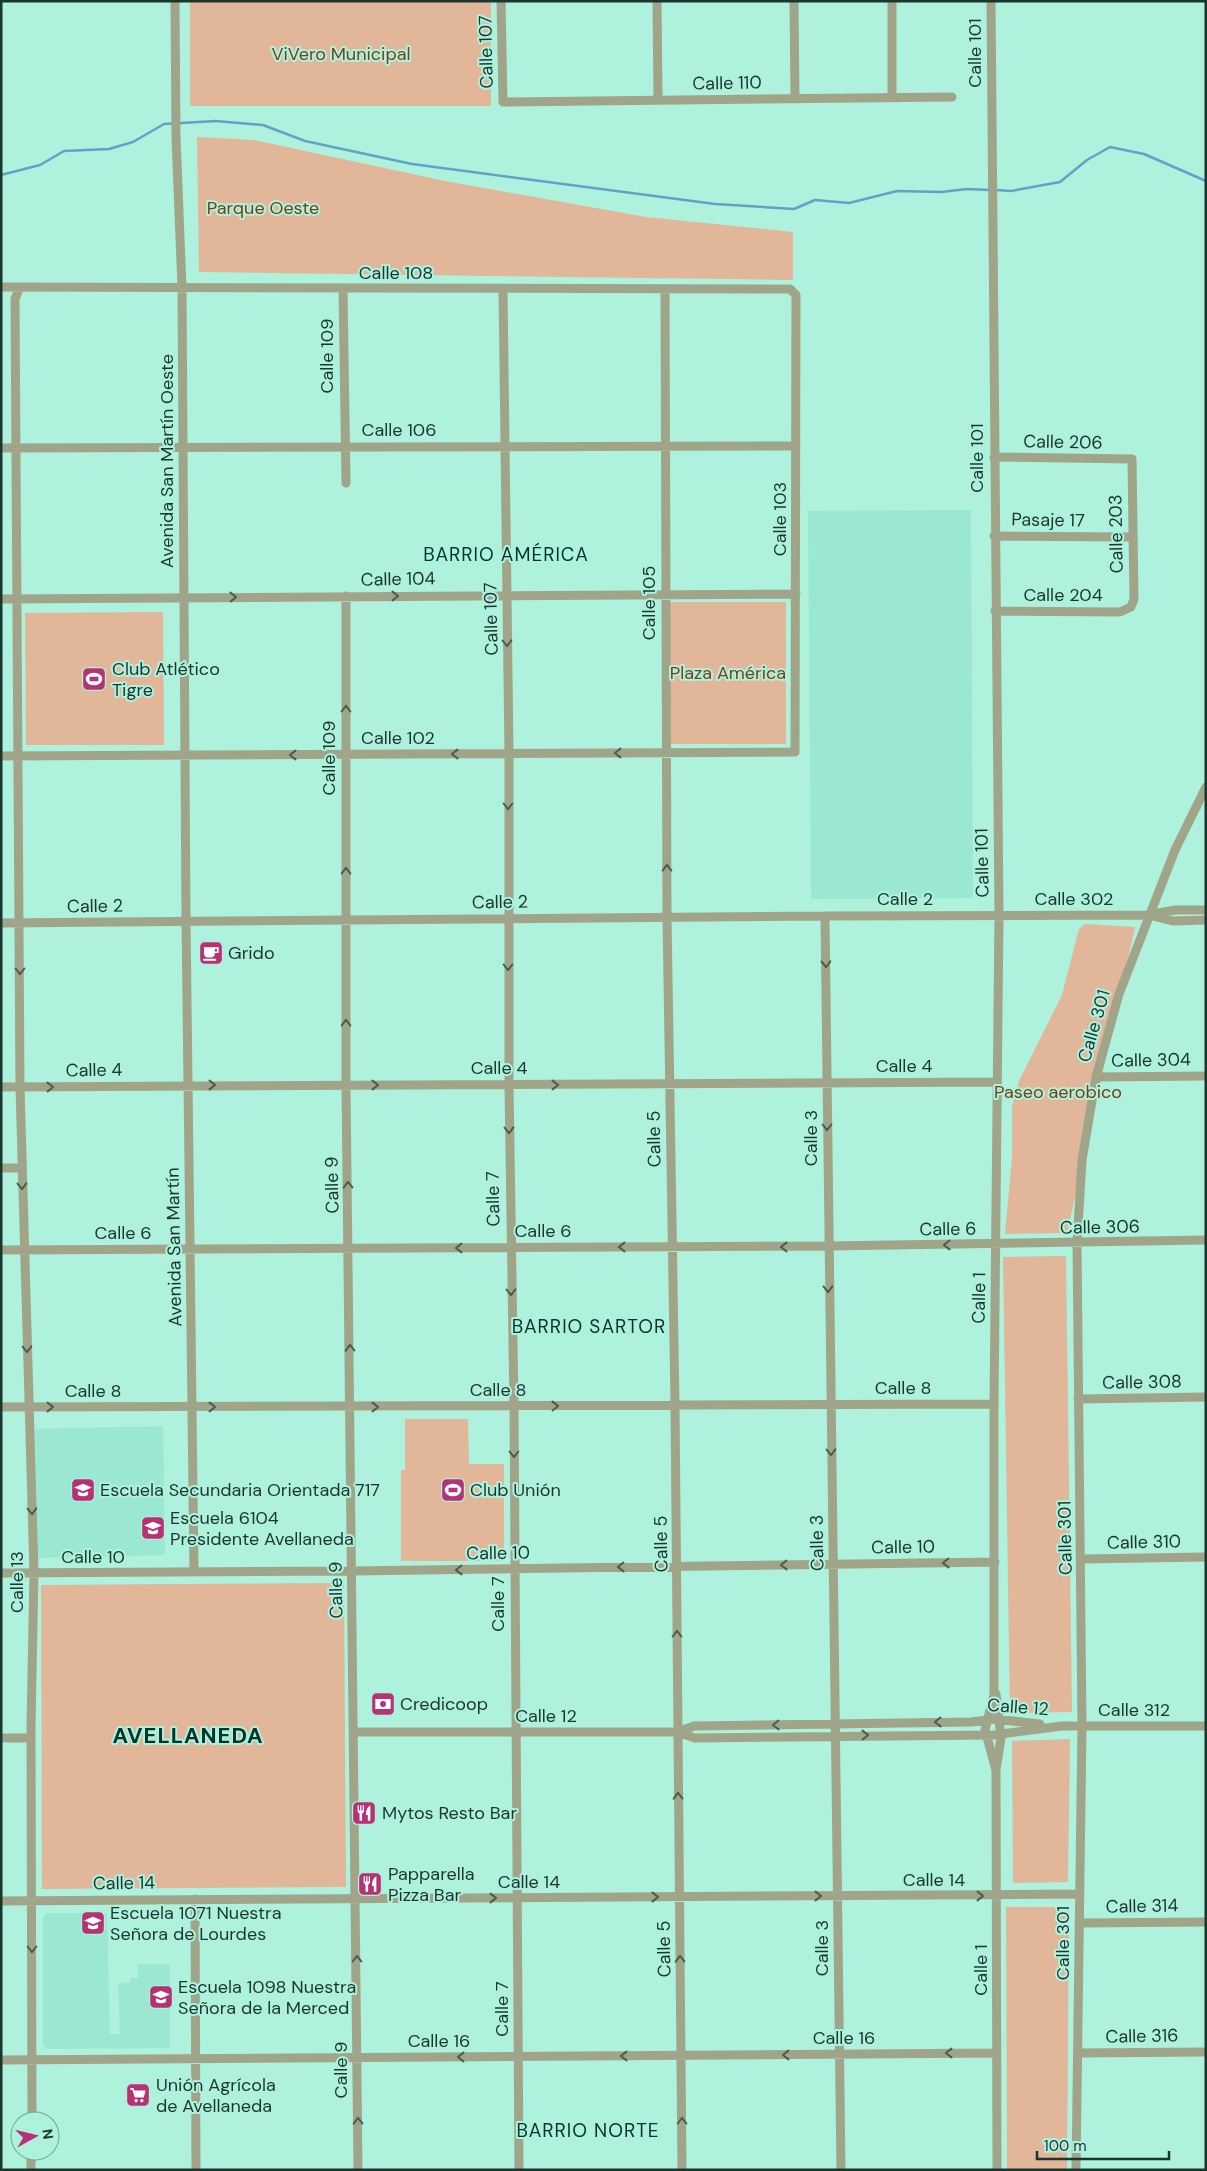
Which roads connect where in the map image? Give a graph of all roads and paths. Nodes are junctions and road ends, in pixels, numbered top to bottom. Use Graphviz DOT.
graph roads {
  1 [pos="175,1"];
  2 [pos="501,1"];
  3 [pos="657,1"];
  4 [pos="794,1"];
  5 [pos="892,1"];
  6 [pos="991,1"];
  7 [pos="952,97"];
  8 [pos="892,98"];
  9 [pos="795,99"];
  10 [pos="658,100"];
  11 [pos="503,102"];
  12 [pos="1,287"];
  13 [pos="20,287"];
  14 [pos="182,287"];
  15 [pos="343,288"];
  16 [pos="665,289"];
  17 [pos="790,289"];
  18 [pos="502,290"];
  19 [pos="344,446"];
  20 [pos="504,446"];
  21 [pos="666,446"];
  22 [pos="796,446"];
  23 [pos="1,448"];
  24 [pos="16,448"];
  25 [pos="182,449"];
  26 [pos="994,457"];
  27 [pos="1132,459"];
  28 [pos="346,483"];
  29 [pos="994,536"];
  30 [pos="1132,537"];
  31 [pos="507,594"];
  32 [pos="665,594"];
  33 [pos="796,594"];
  34 [pos="346,596"];
  35 [pos="184,598"];
  36 [pos="1,599"];
  37 [pos="17,599"];
  38 [pos="1131,608"];
  39 [pos="995,611"];
  40 [pos="666,752"];
  41 [pos="795,752"];
  42 [pos="509,753"];
  43 [pos="346,755"];
  44 [pos="1,756"];
  45 [pos="18,756"];
  46 [pos="185,756"];
  47 [pos="1206,787"];
  48 [pos="1206,910"];
  49 [pos="999,915"];
  50 [pos="1148,915"];
  51 [pos="825,916"];
  52 [pos="667,917"];
  53 [pos="508,918"];
  54 [pos="346,920"];
  55 [pos="1206,920"];
  56 [pos="186,921"];
  57 [pos="1,923"];
  58 [pos="20,923"];
  59 [pos="1206,1076"];
  60 [pos="1096,1077"];
  61 [pos="997,1082"];
  62 [pos="827,1083"];
  63 [pos="346,1084"];
  64 [pos="670,1084"];
  65 [pos="188,1085"];
  66 [pos="509,1085"];
  67 [pos="1,1087"];
  68 [pos="20,1087"];
  69 [pos="1,1168"];
  70 [pos="22,1168"];
  71 [pos="1206,1240"];
  72 [pos="1077,1243"];
  73 [pos="996,1245"];
  74 [pos="828,1246"];
  75 [pos="672,1247"];
  76 [pos="349,1248"];
  77 [pos="510,1248"];
  78 [pos="190,1249"];
  79 [pos="1,1250"];
  80 [pos="24,1250"];
  81 [pos="1206,1398"];
  82 [pos="1078,1399"];
  83 [pos="830,1404"];
  84 [pos="994,1404"];
  85 [pos="675,1405"];
  86 [pos="29,1407"];
  87 [pos="192,1407"];
  88 [pos="351,1407"];
  89 [pos="514,1407"];
  90 [pos="1,1408"];
  91 [pos="1206,1557"];
  92 [pos="1082,1559"];
  93 [pos="995,1562"];
  94 [pos="834,1565"];
  95 [pos="677,1567"];
  96 [pos="514,1569"];
  97 [pos="352,1571"];
  98 [pos="194,1572"];
  99 [pos="1,1573"];
  100 [pos="34,1573"];
  101 [pos="994,1681"];
  102 [pos="987,1719"];
  103 [pos="1000,1720"];
  104 [pos="836,1724"];
  105 [pos="1062,1726"];
  106 [pos="1082,1726"];
  107 [pos="1206,1726"];
  108 [pos="354,1732"];
  109 [pos="515,1732"];
  110 [pos="677,1732"];
  111 [pos="986,1734"];
  112 [pos="1001,1734"];
  113 [pos="835,1736"];
  114 [pos="1,1738"];
  115 [pos="31,1738"];
  116 [pos="996,1770"];
  117 [pos="1080,1894"];
  118 [pos="838,1896"];
  119 [pos="998,1896"];
  120 [pos="679,1897"];
  121 [pos="517,1898"];
  122 [pos="195,1899"];
  123 [pos="356,1899"];
  124 [pos="1,1900"];
  125 [pos="32,1900"];
  126 [pos="1206,1922"];
  127 [pos="1079,1923"];
  128 [pos="1206,2052"];
  129 [pos="998,2053"];
  130 [pos="839,2054"];
  131 [pos="1078,2054"];
  132 [pos="682,2055"];
  133 [pos="518,2056"];
  134 [pos="358,2057"];
  135 [pos="196,2058"];
  136 [pos="1,2060"];
  137 [pos="32,2060"];
  138 [pos="32,2111"];
  139 [pos="196,2170"];
  140 [pos="358,2170"];
  141 [pos="519,2170"];
  142 [pos="682,2170"];
  143 [pos="841,2170"];
  144 [pos="997,2170"];
  145 [pos="1076,2170"];
  1 -- 14 [label="street, Avenida San Martín Oeste"];
  2 -- 11 [label="street, Calle 107"];
  3 -- 10 [label="street"];
  4 -- 9 [label="street"];
  5 -- 8 [label="street"];
  6 -- 26 [label="street, Calle 101"];
  7 -- 8 [label="street, Calle 110"];
  8 -- 9 [label="street, Calle 110"];
  9 -- 10 [label="street, Calle 110"];
  10 -- 11 [label="street, Calle 110"];
  12 -- 13 [label="street, Calle 108"];
  13 -- 14 [label="street, Calle 108"];
  13 -- 24 [label="street, Calle 13"];
  14 -- 15 [label="street, Calle 108"];
  14 -- 25 [label="street, Avenida San Martín Oeste"];
  15 -- 18 [label="street, Calle 108"];
  15 -- 19 [label="street, Calle 109"];
  16 -- 17 [label="street, Calle 108"];
  16 -- 18 [label="street, Calle 108"];
  16 -- 21 [label="street, Calle 105"];
  17 -- 22 [label="street, Calle 103"];
  18 -- 20 [label="street, Calle 107"];
  19 -- 20 [label="street, Calle 106"];
  19 -- 25 [label="street, Calle 106"];
  19 -- 28 [label="street, Calle 109"];
  20 -- 21 [label="street, Calle 106"];
  20 -- 31 [label="street, Calle 107"];
  21 -- 22 [label="street, Calle 106"];
  21 -- 32 [label="street, Calle 105"];
  22 -- 33 [label="street, Calle 103"];
  23 -- 24 [label="street, Calle 106"];
  24 -- 25 [label="street, Calle 106"];
  24 -- 37 [label="street, Calle 13"];
  25 -- 35 [label="street, Avenida San Martín Oeste"];
  26 -- 27 [label="street, Calle 206"];
  26 -- 29 [label="street, Calle 101"];
  27 -- 30 [label="street, Calle 203"];
  29 -- 30 [label="street, Pasaje 17"];
  29 -- 39 [label="street, Calle 101"];
  30 -- 38 [label="street, Calle 203"];
  31 -- 32 [label="street, Calle 104"];
  34 -- 31 [label="street, Calle 104, one-way"];
  31 -- 42 [label="street, Calle 107, one-way"];
  32 -- 33 [label="street, Calle 104"];
  32 -- 40 [label="street, Calle 105"];
  33 -- 41 [label="street, Calle 103"];
  35 -- 34 [label="street, Calle 104, one-way"];
  43 -- 34 [label="street, Calle 109, one-way"];
  35 -- 37 [label="street, Calle 104"];
  35 -- 46 [label="street, Avenida San Martín Oeste"];
  36 -- 37 [label="street, Calle 104"];
  37 -- 45 [label="street, Calle 13"];
  38 -- 39 [label="street, Calle 204"];
  39 -- 49 [label="street, Calle 101"];
  40 -- 41 [label="street, Calle 102"];
  40 -- 42 [label="street, Calle 102, one-way"];
  52 -- 40 [label="street, Calle 105, one-way"];
  42 -- 43 [label="street, Calle 102, one-way"];
  42 -- 53 [label="street, Calle 107, one-way"];
  43 -- 46 [label="street, Calle 102, one-way"];
  54 -- 43 [label="street, Calle 109, one-way"];
  44 -- 45 [label="street, Calle 102"];
  45 -- 46 [label="street, Calle 102"];
  45 -- 58 [label="street, Calle 13"];
  46 -- 56 [label="street, Avenida San Martín Oeste"];
  47 -- 50 [label="street, Calle 301"];
  48 -- 50 [label="street, Calle 302"];
  49 -- 50 [label="street, Calle 302"];
  49 -- 51 [label="street, Calle 2"];
  49 -- 61 [label="street, Calle 1"];
  50 -- 55 [label="street, Calle 302"];
  50 -- 60 [label="street, Calle 301"];
  51 -- 52 [label="street, Calle 2"];
  51 -- 62 [label="street, Calle 3, one-way"];
  52 -- 53 [label="street, Calle 2"];
  52 -- 64 [label="street, Calle 5"];
  53 -- 54 [label="street, Calle 2"];
  53 -- 66 [label="street, Calle 7, one-way"];
  54 -- 56 [label="street, Calle 2"];
  63 -- 54 [label="street, Calle 9, one-way"];
  56 -- 58 [label="street, Calle 2"];
  56 -- 65 [label="street, Avenida San Martín"];
  57 -- 58 [label="street, Calle 2"];
  58 -- 68 [label="street, Calle 13, one-way"];
  59 -- 60 [label="street, Calle 304"];
  60 -- 72 [label="street, Calle 301"];
  61 -- 62 [label="street, Calle 4"];
  61 -- 73 [label="street, Calle 1"];
  62 -- 64 [label="street, Calle 4"];
  62 -- 74 [label="street, Calle 3, one-way"];
  65 -- 63 [label="street, Calle 4, one-way"];
  63 -- 66 [label="street, Calle 4, one-way"];
  76 -- 63 [label="street, Calle 9, one-way"];
  66 -- 64 [label="street, Calle 4, one-way"];
  64 -- 75 [label="street, Calle 5"];
  68 -- 65 [label="street, Calle 4, one-way"];
  65 -- 78 [label="street, Avenida San Martín"];
  66 -- 77 [label="street, Calle 7, one-way"];
  67 -- 68 [label="street, Calle 4"];
  68 -- 70 [label="street, Calle 13"];
  69 -- 70 [label="street"];
  70 -- 80 [label="street, Calle 13, one-way"];
  71 -- 72 [label="street, Calle 306"];
  72 -- 73 [label="street, Calle 306"];
  72 -- 82 [label="street, Calle 301"];
  73 -- 74 [label="street, Calle 6, one-way"];
  73 -- 84 [label="street, Calle 1"];
  74 -- 75 [label="street, Calle 6, one-way"];
  74 -- 83 [label="street, Calle 3, one-way"];
  75 -- 77 [label="street, Calle 6, one-way"];
  75 -- 85 [label="street, Calle 5"];
  77 -- 76 [label="street, Calle 6, one-way"];
  76 -- 78 [label="street, Calle 6"];
  88 -- 76 [label="street, Calle 9, one-way"];
  77 -- 89 [label="street, Calle 7, one-way"];
  78 -- 80 [label="street, Calle 6"];
  78 -- 87 [label="street, Avenida San Martín"];
  79 -- 80 [label="street, Calle 6"];
  80 -- 86 [label="street, Calle 13, one-way"];
  81 -- 82 [label="street, Calle 308"];
  82 -- 92 [label="street, Calle 301"];
  83 -- 84 [label="street, Calle 8"];
  83 -- 85 [label="street, Calle 8"];
  83 -- 94 [label="street, Calle 3, one-way"];
  84 -- 93 [label="street, Calle 1"];
  89 -- 85 [label="street, Calle 8, one-way"];
  85 -- 95 [label="street, Calle 5"];
  86 -- 87 [label="street, Calle 8, one-way"];
  86 -- 90 [label="street, Calle 8"];
  86 -- 100 [label="street, Calle 13, one-way"];
  87 -- 88 [label="street, Calle 8, one-way"];
  87 -- 98 [label="street, Avenida San Martín"];
  88 -- 89 [label="street, Calle 8, one-way"];
  88 -- 97 [label="street, Calle 9"];
  89 -- 96 [label="street, Calle 7, one-way"];
  91 -- 92 [label="street, Calle 310"];
  92 -- 106 [label="street, Calle 301"];
  93 -- 94 [label="street, Calle 10, one-way"];
  93 -- 101 [label="street, Calle 1"];
  94 -- 95 [label="street, Calle 10, one-way"];
  94 -- 104 [label="street, Calle 3"];
  95 -- 96 [label="street, Calle 10, one-way"];
  110 -- 95 [label="street, Calle 5, one-way"];
  96 -- 97 [label="street, Calle 10, one-way"];
  96 -- 109 [label="street, Calle 7"];
  97 -- 98 [label="street, Calle 10"];
  97 -- 108 [label="street, Calle 9"];
  98 -- 100 [label="street, Calle 10"];
  99 -- 100 [label="street, Calle 10"];
  100 -- 115 [label="street, Calle 13"];
  101 -- 102 [label="street, Calle 1"];
  101 -- 103 [label="street, Calle 1"];
  102 -- 103 [label="street, Calle 12"];
  102 -- 104 [label="street, Calle 12, one-way"];
  102 -- 111 [label="street, Calle 1"];
  103 -- 105 [label="street, Calle 12"];
  103 -- 112 [label="street, Calle 1"];
  104 -- 110 [label="street, Calle 12, one-way"];
  104 -- 113 [label="street, Calle 3"];
  105 -- 106 [label="street, Calle 312"];
  105 -- 112 [label="street, Calle 12"];
  106 -- 107 [label="street, Calle 312"];
  106 -- 117 [label="street, Calle 301"];
  108 -- 109 [label="street, Calle 12"];
  108 -- 123 [label="street, Calle 9"];
  109 -- 110 [label="street, Calle 12"];
  109 -- 121 [label="street, Calle 7"];
  110 -- 113 [label="street, Calle 12"];
  120 -- 110 [label="street, Calle 5, one-way"];
  111 -- 112 [label="street, Calle 12"];
  113 -- 111 [label="street, Calle 12, one-way"];
  111 -- 116 [label="street, Calle 1"];
  112 -- 116 [label="street, Calle 1"];
  113 -- 118 [label="street, Calle 3"];
  114 -- 115 [label="street"];
  115 -- 125 [label="street, Calle 13"];
  116 -- 119 [label="street, Calle 1"];
  117 -- 119 [label="street, Calle 314"];
  117 -- 127 [label="street, Calle 301"];
  118 -- 119 [label="street, Calle 14, one-way"];
  120 -- 118 [label="street, Calle 14, one-way"];
  118 -- 130 [label="street, Calle 3"];
  119 -- 129 [label="street, Calle 1"];
  121 -- 120 [label="street, Calle 14, one-way"];
  132 -- 120 [label="street, Calle 5, one-way"];
  123 -- 121 [label="street, Calle 14, one-way"];
  121 -- 133 [label="street, Calle 7"];
  122 -- 123 [label="street, Calle 14"];
  122 -- 125 [label="street, Calle 14"];
  122 -- 135 [label="street"];
  134 -- 123 [label="street, Calle 9, one-way"];
  124 -- 125 [label="street, Calle 14"];
  125 -- 137 [label="street, Calle 13, one-way"];
  126 -- 127 [label="street, Calle 314"];
  127 -- 131 [label="street, Calle 301"];
  128 -- 131 [label="street, Calle 316"];
  129 -- 130 [label="street, Calle 16, one-way"];
  129 -- 144 [label="street, Calle 1"];
  130 -- 132 [label="street, Calle 16, one-way"];
  130 -- 143 [label="street, Calle 3"];
  131 -- 145 [label="street, Calle 301"];
  132 -- 133 [label="street, Calle 16, one-way"];
  142 -- 132 [label="street, Calle 5, one-way"];
  133 -- 134 [label="street, Calle 16, one-way"];
  133 -- 141 [label="street, Calle 7"];
  134 -- 135 [label="street, Calle 16"];
  140 -- 134 [label="street, Calle 9, one-way"];
  135 -- 137 [label="street, Calle 16"];
  135 -- 139 [label="street"];
  136 -- 137 [label="street, Calle 16"];
  137 -- 138 [label="street, Calle 13"];
}
